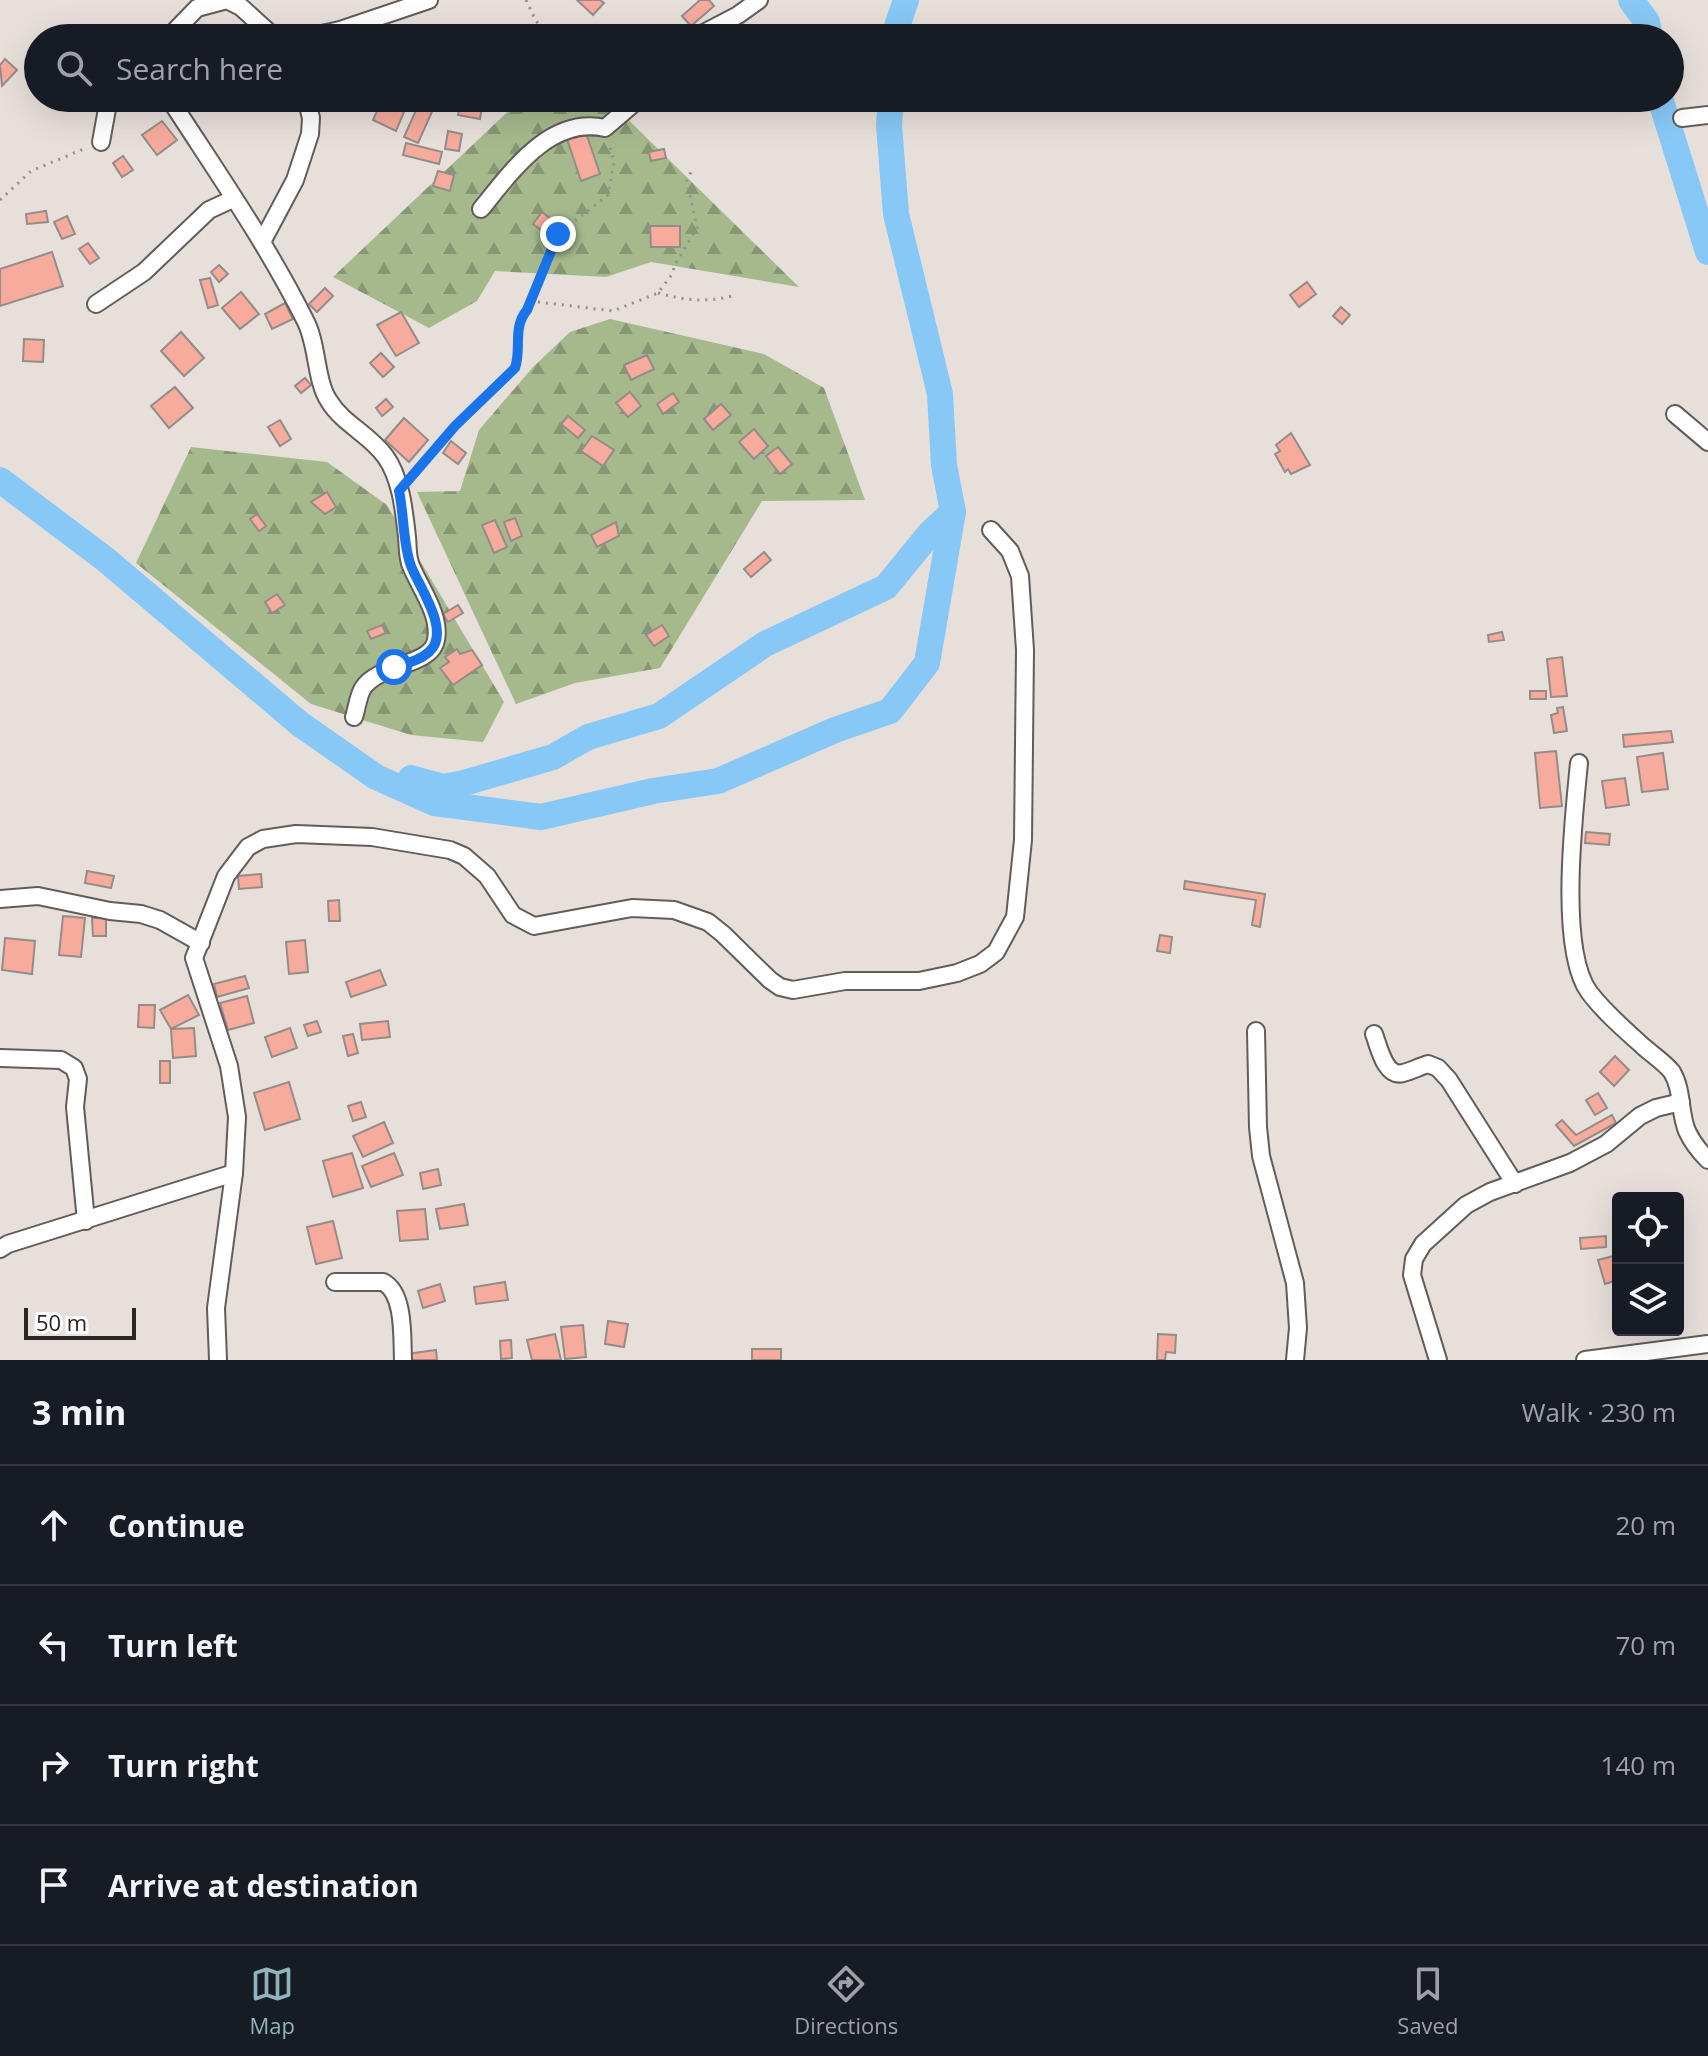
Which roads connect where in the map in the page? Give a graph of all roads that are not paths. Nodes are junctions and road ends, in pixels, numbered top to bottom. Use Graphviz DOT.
graph roads {
  1 [pos="429,0"];
  2 [pos="759,0"];
  3 [pos="182,24"];
  4 [pos="260,24"];
  5 [pos="358,24"];
  6 [pos="721,24"];
  7 [pos="106,112"];
  8 [pos="178,112"];
  9 [pos="310,112"];
  10 [pos="624,112"];
  11 [pos="1708,115"];
  12 [pos="1682,118"];
  13 [pos="101,142"];
  14 [pos="233,199"];
  15 [pos="481,209"];
  16 [pos="262,242"];
  17 [pos="96,304"];
  18 [pos="1675,414"];
  19 [pos="1708,442"];
  20 [pos="991,530"];
  21 [pos="354,717"];
  22 [pos="1579,763"];
  23 [pos="0,899"];
  24 [pos="201,943"];
  25 [pos="1256,1031"];
  26 [pos="1374,1034"];
  27 [pos="0,1058"];
  28 [pos="1681,1102"];
  29 [pos="1708,1160"];
  30 [pos="234,1173"];
  31 [pos="1515,1184"];
  32 [pos="86,1221"];
  33 [pos="0,1249"];
  34 [pos="335,1282"];
  35 [pos="1708,1344"];
  36 [pos="218,1360"];
  37 [pos="403,1360"];
  38 [pos="1295,1360"];
  39 [pos="1438,1360"];
  40 [pos="1585,1360"];
  1 -- 5 [label="street"];
  2 -- 6 [label="street"];
  3 -- 4 [label="street"];
  7 -- 13 [label="street"];
  8 -- 14 [label="street"];
  9 -- 16 [label="street"];
  10 -- 15 [label="street"];
  11 -- 12 [label="street"];
  14 -- 16 [label="street"];
  14 -- 17 [label="street"];
  16 -- 21 [label="street"];
  18 -- 19 [label="street"];
  20 -- 24 [label="street"];
  22 -- 28 [label="street"];
  23 -- 24 [label="street"];
  24 -- 30 [label="street"];
  25 -- 38 [label="street"];
  26 -- 31 [label="street"];
  27 -- 32 [label="street"];
  28 -- 29 [label="street"];
  28 -- 31 [label="street"];
  30 -- 32 [label="street"];
  30 -- 36 [label="street"];
  31 -- 39 [label="street"];
  32 -- 33 [label="street"];
  34 -- 37 [label="street"];
  35 -- 40 [label="street"];
}
